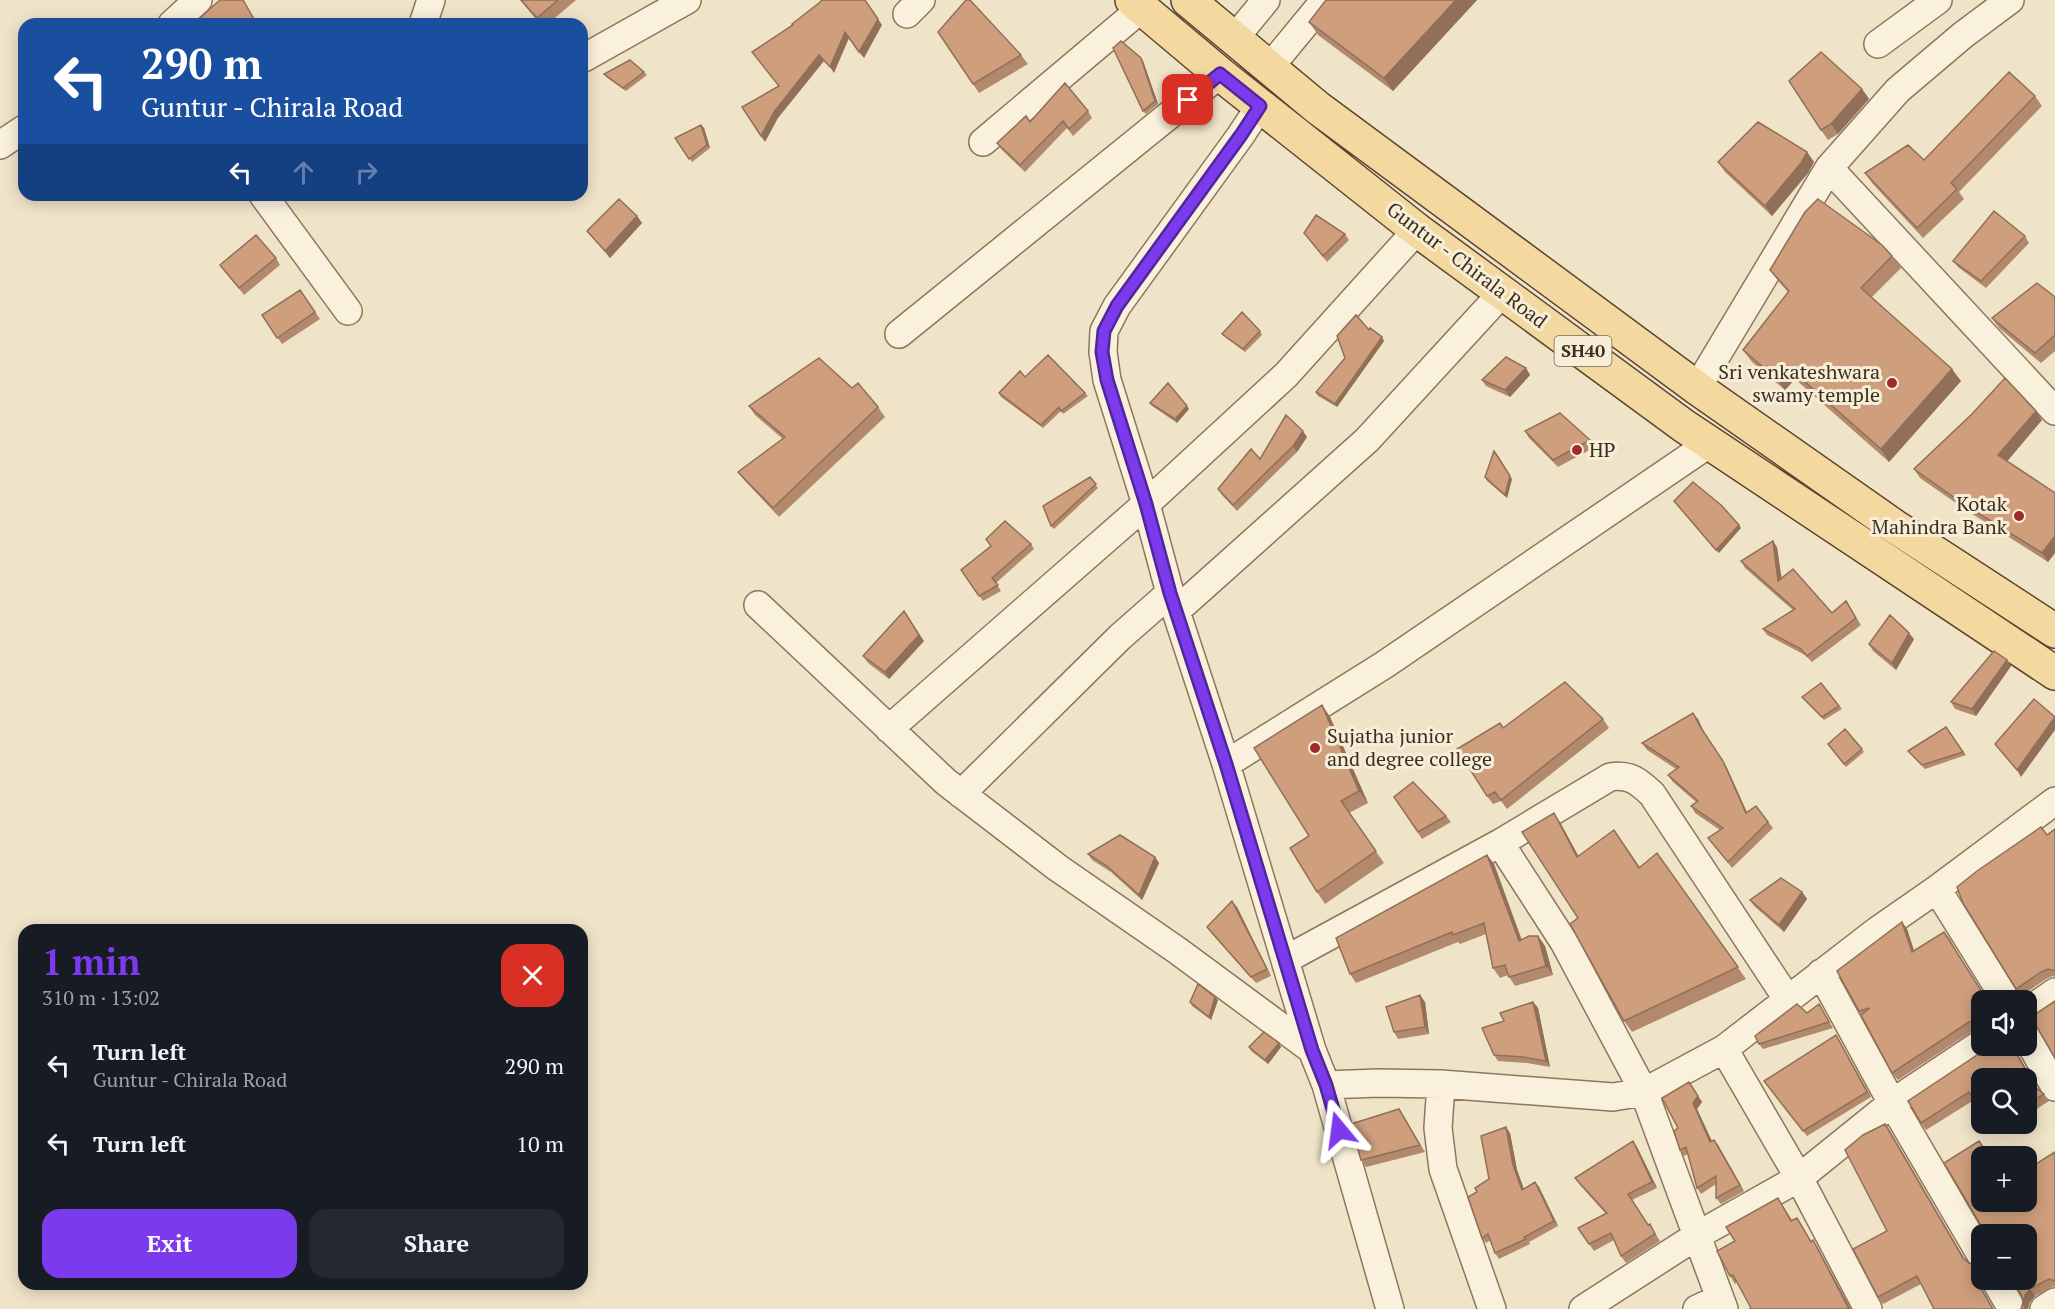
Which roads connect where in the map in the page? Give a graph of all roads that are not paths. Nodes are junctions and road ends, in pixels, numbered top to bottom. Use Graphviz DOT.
graph roads {
  1 [pos="198,0"];
  2 [pos="430,0"];
  3 [pos="687,0"];
  4 [pos="1188,0"];
  5 [pos="1266,0"];
  6 [pos="1324,0"];
  7 [pos="1938,0"];
  8 [pos="2010,0"];
  9 [pos="1137,4"];
  10 [pos="178,18"];
  11 [pos="425,18"];
  12 [pos="1234,39"];
  13 [pos="1878,44"];
  14 [pos="588,56"];
  15 [pos="1269,68"];
  16 [pos="1220,74"];
  17 [pos="1260,106"];
  18 [pos="18,133"];
  19 [pos="984,142"];
  20 [pos="0,146"];
  21 [pos="1829,168"];
  22 [pos="267,201"];
  23 [pos="1417,230"];
  24 [pos="1503,292"];
  25 [pos="348,312"];
  26 [pos="899,334"];
  27 [pos="1697,388"];
  28 [pos="2055,411"];
  29 [pos="1710,443"];
  30 [pos="1146,504"];
  31 [pos="1173,602"];
  32 [pos="758,605"];
  33 [pos="2052,622"];
  34 [pos="2055,673"];
  35 [pos="889,729"];
  36 [pos="1226,764"];
  37 [pos="961,794"];
  38 [pos="2055,801"];
  39 [pos="1500,843"];
  40 [pos="1937,889"];
  41 [pos="1285,960"];
  42 [pos="1821,973"];
  43 [pos="2000,990"];
  44 [pos="2055,992"];
  45 [pos="1788,999"];
  46 [pos="2037,1004"];
  47 [pos="1724,1049"];
  48 [pos="1312,1050"];
  49 [pos="1971,1050"];
  50 [pos="2037,1055"];
  51 [pos="1441,1084"];
  52 [pos="1326,1085"];
  53 [pos="2055,1087"];
  54 [pos="1644,1092"];
  55 [pos="1892,1103"];
  56 [pos="1799,1178"];
  57 [pos="1698,1235"];
  58 [pos="1971,1238"];
  59 [pos="2001,1290"];
  60 [pos="2055,1302"];
  61 [pos="1714,1305"];
  62 [pos="1390,1309"];
  63 [pos="1492,1309"];
  64 [pos="1583,1309"];
  65 [pos="1868,1309"];
  66 [pos="2012,1309"];
  67 [pos="2044,1309"];
  1 -- 10 [label="street"];
  2 -- 11 [label="street"];
  3 -- 14 [label="street"];
  4 -- 12 [label="main road, Guntur - Chirala Road / SH40"];
  5 -- 12 [label="street"];
  6 -- 15 [label="street"];
  7 -- 13 [label="street"];
  8 -- 21 [label="street"];
  9 -- 16 [label="main road, Guntur - Chirala Road / SH40"];
  9 -- 19 [label="street"];
  12 -- 15 [label="main road, Guntur - Chirala Road / SH40"];
  15 -- 27 [label="main road, Guntur - Chirala Road / SH40"];
  16 -- 17 [label="main road, Guntur - Chirala Road / SH40"];
  16 -- 26 [label="street"];
  17 -- 23 [label="main road, Guntur - Chirala Road / SH40"];
  17 -- 30 [label="street"];
  18 -- 20 [label="street"];
  21 -- 27 [label="street"];
  21 -- 28 [label="street"];
  22 -- 25 [label="street"];
  23 -- 24 [label="main road, Guntur - Chirala Road / SH40"];
  23 -- 30 [label="street"];
  24 -- 29 [label="main road, Guntur - Chirala Road / SH40"];
  24 -- 31 [label="street"];
  27 -- 33 [label="main road, Guntur - Chirala Road / SH40"];
  29 -- 34 [label="main road, Guntur - Chirala Road / SH40"];
  29 -- 36 [label="street"];
  30 -- 31 [label="street"];
  30 -- 35 [label="street"];
  31 -- 36 [label="street"];
  31 -- 37 [label="street"];
  32 -- 35 [label="street"];
  35 -- 37 [label="street"];
  36 -- 41 [label="street"];
  37 -- 48 [label="street"];
  38 -- 40 [label="street"];
  39 -- 41 [label="street"];
  39 -- 45 [label="street"];
  39 -- 54 [label="street"];
  40 -- 42 [label="street"];
  40 -- 43 [label="street"];
  41 -- 48 [label="street"];
  42 -- 45 [label="street"];
  42 -- 55 [label="street"];
  44 -- 46 [label="street"];
  45 -- 47 [label="street"];
  47 -- 54 [label="street"];
  47 -- 56 [label="street"];
  48 -- 52 [label="street"];
  49 -- 55 [label="street"];
  50 -- 53 [label="street"];
  51 -- 52 [label="street"];
  51 -- 54 [label="street"];
  51 -- 63 [label="street"];
  52 -- 62 [label="street"];
  54 -- 57 [label="street"];
  55 -- 56 [label="street"];
  55 -- 58 [label="street"];
  56 -- 57 [label="street"];
  56 -- 65 [label="street"];
  57 -- 61 [label="street"];
  57 -- 64 [label="street"];
  59 -- 66 [label="street"];
  60 -- 67 [label="street"];
}
